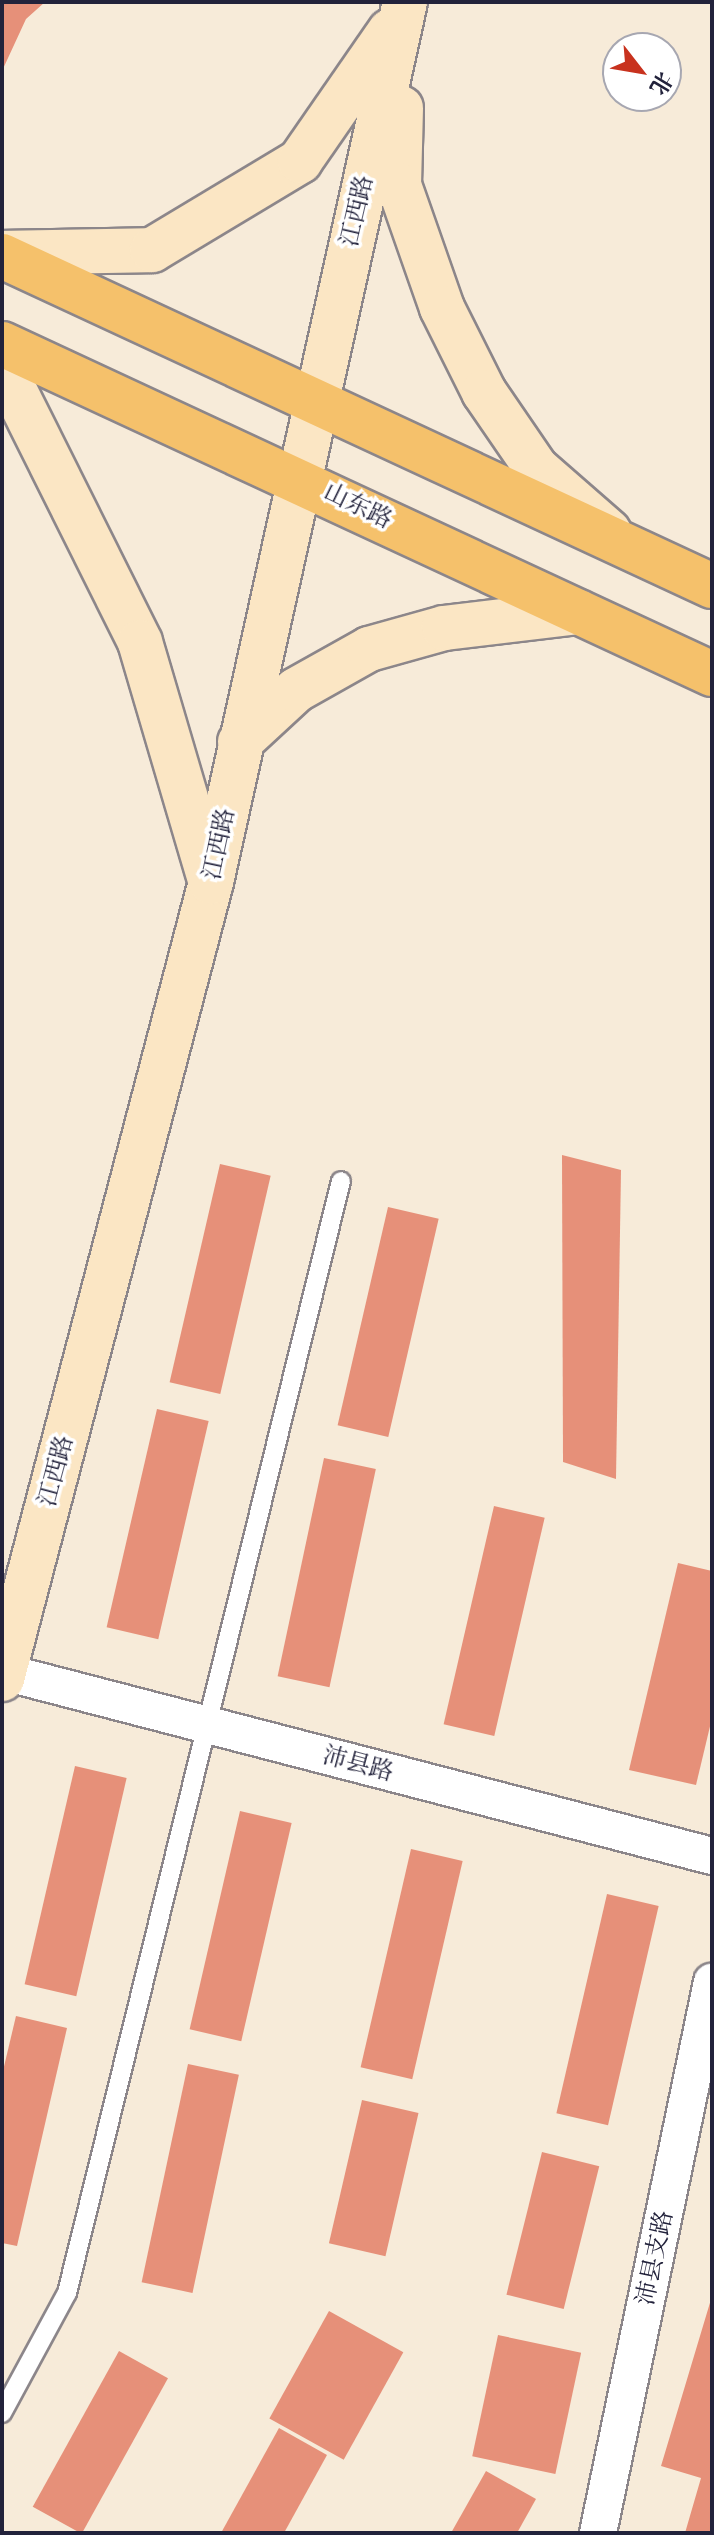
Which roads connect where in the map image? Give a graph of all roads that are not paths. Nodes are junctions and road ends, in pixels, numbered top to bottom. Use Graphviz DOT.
graph roads {
  1 [pos="404,8"];
  2 [pos="2,255"];
  3 [pos="2,344"];
  4 [pos="2,365"];
  5 [pos="313,402"];
  6 [pos="297,477"];
  7 [pos="629,550"];
  8 [pos="712,586"];
  9 [pos="578,612"];
  10 [pos="712,674"];
  11 [pos="240,742"];
  12 [pos="211,882"];
  13 [pos="341,1181"];
  14 [pos="3,1676"];
  15 [pos="205,1724"];
  16 [pos="712,1856"];
  17 [pos="712,1982"];
  18 [pos="2,2413"];
  19 [pos="598,2533"];
  1 -- 2 [label="main road"];
  1 -- 5 [label="main road, 江西路"];
  1 -- 7 [label="main road"];
  2 -- 5 [label="main road"];
  3 -- 6 [label="main road, 山东路"];
  4 -- 12 [label="main road"];
  5 -- 6 [label="main road, 江西路"];
  5 -- 7 [label="main road"];
  6 -- 9 [label="main road, 山东路"];
  6 -- 11 [label="main road, 江西路"];
  7 -- 8 [label="main road"];
  9 -- 10 [label="main road, 山东路"];
  9 -- 11 [label="main road"];
  11 -- 12 [label="main road, 江西路"];
  12 -- 14 [label="main road, 江西路"];
  13 -- 15 [label="lane"];
  14 -- 15 [label="street, 沛县路"];
  15 -- 16 [label="street, 沛县路"];
  15 -- 18 [label="lane"];
  17 -- 19 [label="street, 沛县支路"];
}
